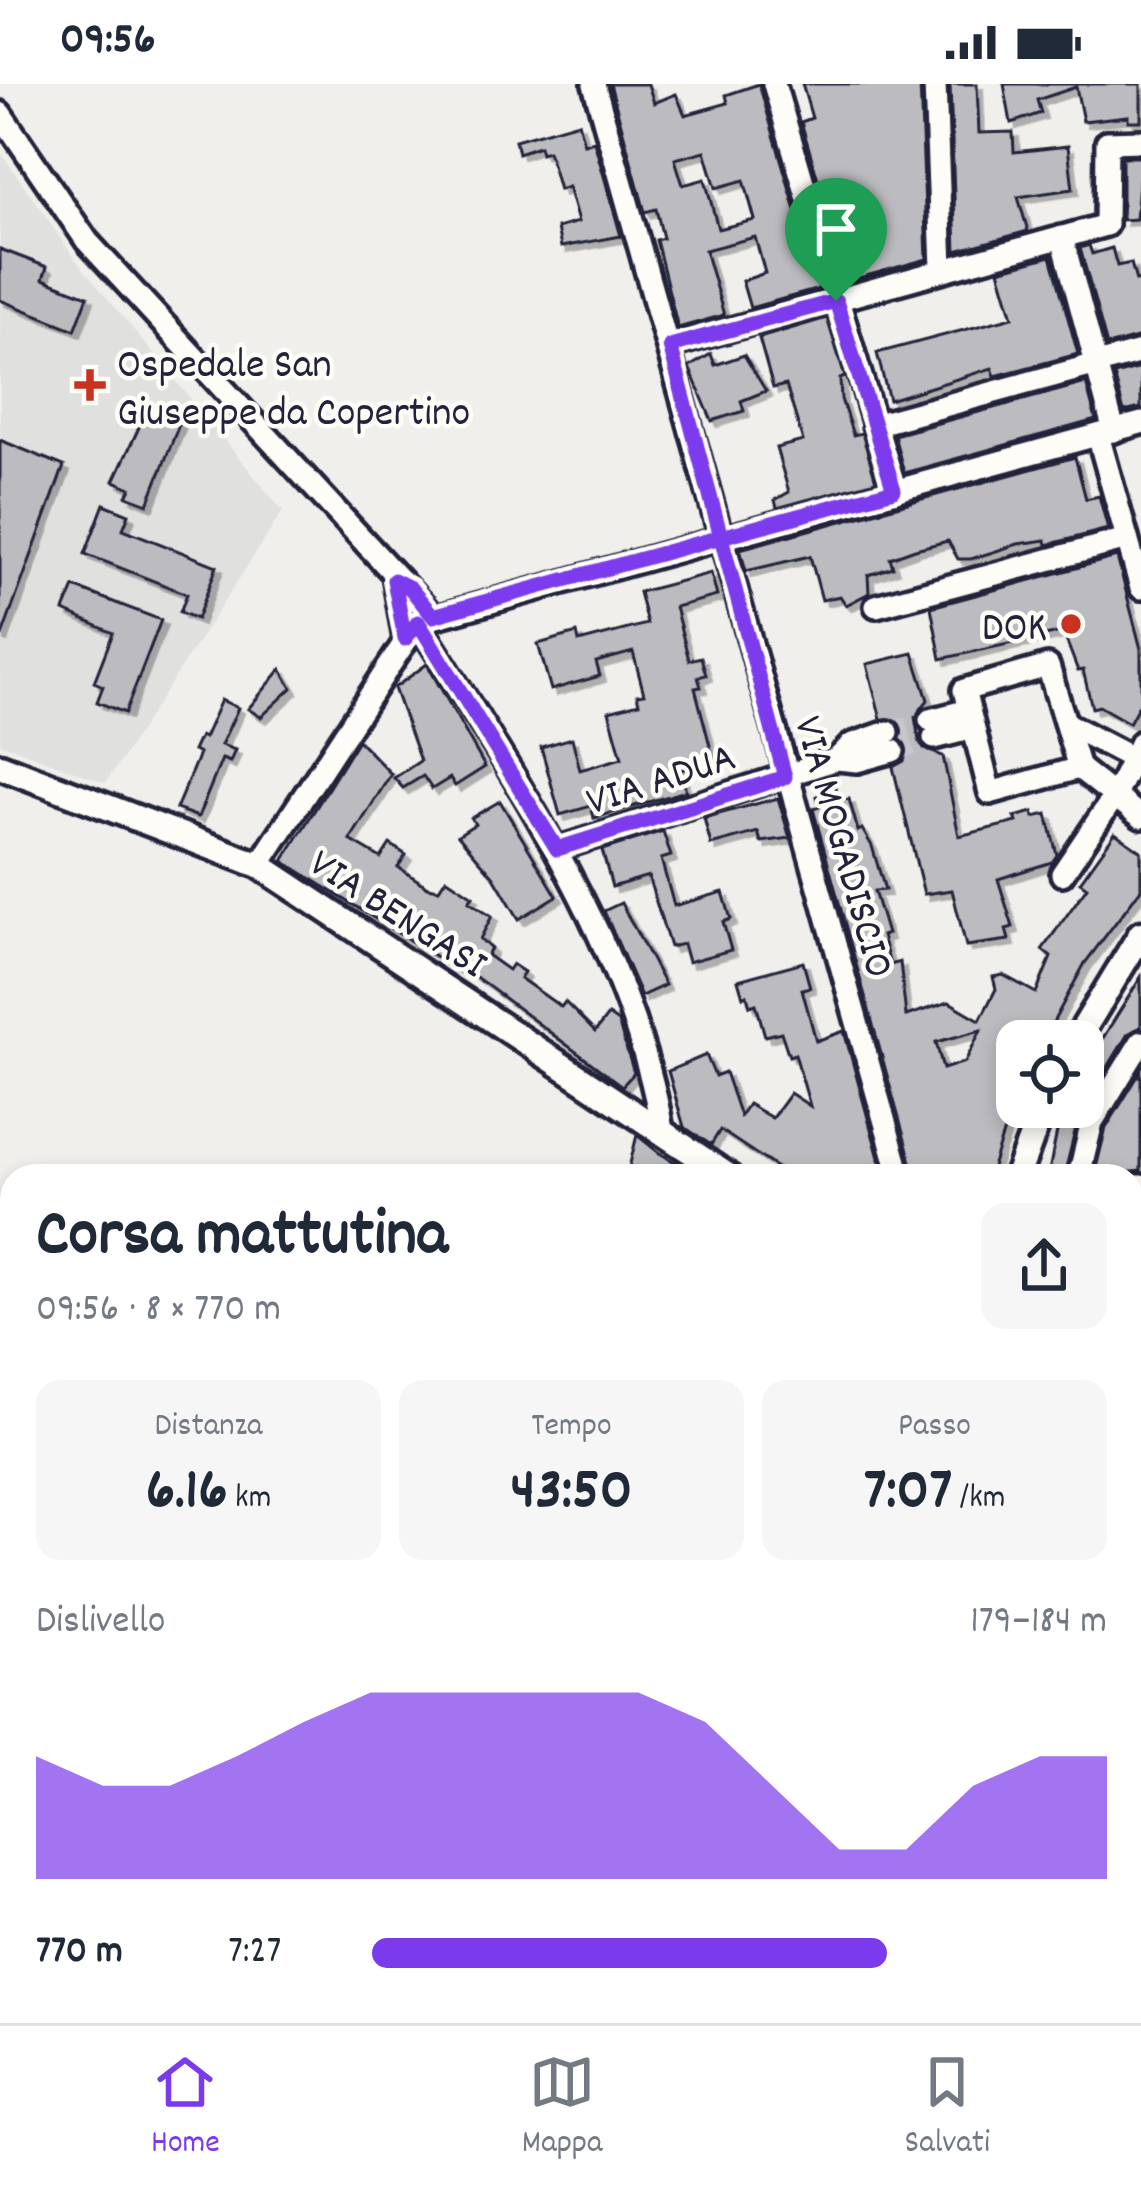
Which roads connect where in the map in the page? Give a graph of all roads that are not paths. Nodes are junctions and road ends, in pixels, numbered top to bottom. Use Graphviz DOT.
graph roads {
  1 [pos="594,84"];
  2 [pos="774,84"];
  3 [pos="934,84"];
  4 [pos="0,113"];
  5 [pos="1141,141"];
  6 [pos="1061,236"];
  7 [pos="942,268"];
  8 [pos="836,301"];
  9 [pos="670,346"];
  10 [pos="1141,352"];
  11 [pos="1096,364"];
  12 [pos="1141,423"];
  13 [pos="874,425"];
  14 [pos="1106,433"];
  15 [pos="894,490"];
  16 [pos="721,537"];
  17 [pos="1127,538"];
  18 [pos="394,580"];
  19 [pos="1141,588"];
  20 [pos="876,606"];
  21 [pos="419,626"];
  22 [pos="971,719"];
  23 [pos="1067,724"];
  24 [pos="932,729"];
  25 [pos="891,741"];
  26 [pos="1137,750"];
  27 [pos="0,766"];
  28 [pos="1079,768"];
  29 [pos="785,777"];
  30 [pos="1114,797"];
  31 [pos="1141,817"];
  32 [pos="557,849"];
  33 [pos="259,865"];
  34 [pos="1062,874"];
  35 [pos="1141,934"];
  36 [pos="1089,1020"];
  37 [pos="1141,1042"];
  38 [pos="1035,1128"];
  39 [pos="662,1130"];
  40 [pos="711,1164"];
  41 [pos="898,1164"];
  42 [pos="1022,1164"];
  43 [pos="1082,1164"];
  1 -- 9 [label="street, VIA MOGADISCIO"];
  2 -- 8 [label="street"];
  3 -- 7 [label="street"];
  4 -- 18 [label="street"];
  5 -- 6 [label="street"];
  6 -- 7 [label="street"];
  6 -- 11 [label="street"];
  7 -- 8 [label="street"];
  8 -- 9 [label="street"];
  8 -- 13 [label="street"];
  9 -- 16 [label="street, VIA MOGADISCIO"];
  10 -- 11 [label="street"];
  11 -- 13 [label="street"];
  11 -- 14 [label="street"];
  12 -- 14 [label="street"];
  13 -- 15 [label="street"];
  14 -- 15 [label="street"];
  14 -- 17 [label="street"];
  15 -- 16 [label="street"];
  16 -- 21 [label="street"];
  16 -- 29 [label="street, VIA MOGADISCIO"];
  17 -- 19 [label="street"];
  17 -- 20 [label="street"];
  18 -- 21 [label="street"];
  18 -- 21 [label="street"];
  21 -- 32 [label="street"];
  21 -- 33 [label="street"];
  22 -- 23 [label="street"];
  22 -- 24 [label="street"];
  22 -- 28 [label="street"];
  23 -- 26 [label="street"];
  23 -- 28 [label="street"];
  25 -- 29 [label="street, VIA ADUA"];
  26 -- 30 [label="street"];
  27 -- 33 [label="street, VIA BENGASI"];
  28 -- 30 [label="street"];
  29 -- 32 [label="street, VIA ADUA"];
  29 -- 41 [label="street, VIA MOGADISCIO"];
  30 -- 31 [label="street"];
  30 -- 34 [label="street"];
  32 -- 39 [label="street"];
  33 -- 39 [label="street, VIA BENGASI"];
  35 -- 36 [label="street"];
  37 -- 43 [label="street"];
  38 -- 42 [label="street"];
  39 -- 40 [label="street, VIA BENGASI"];
}
